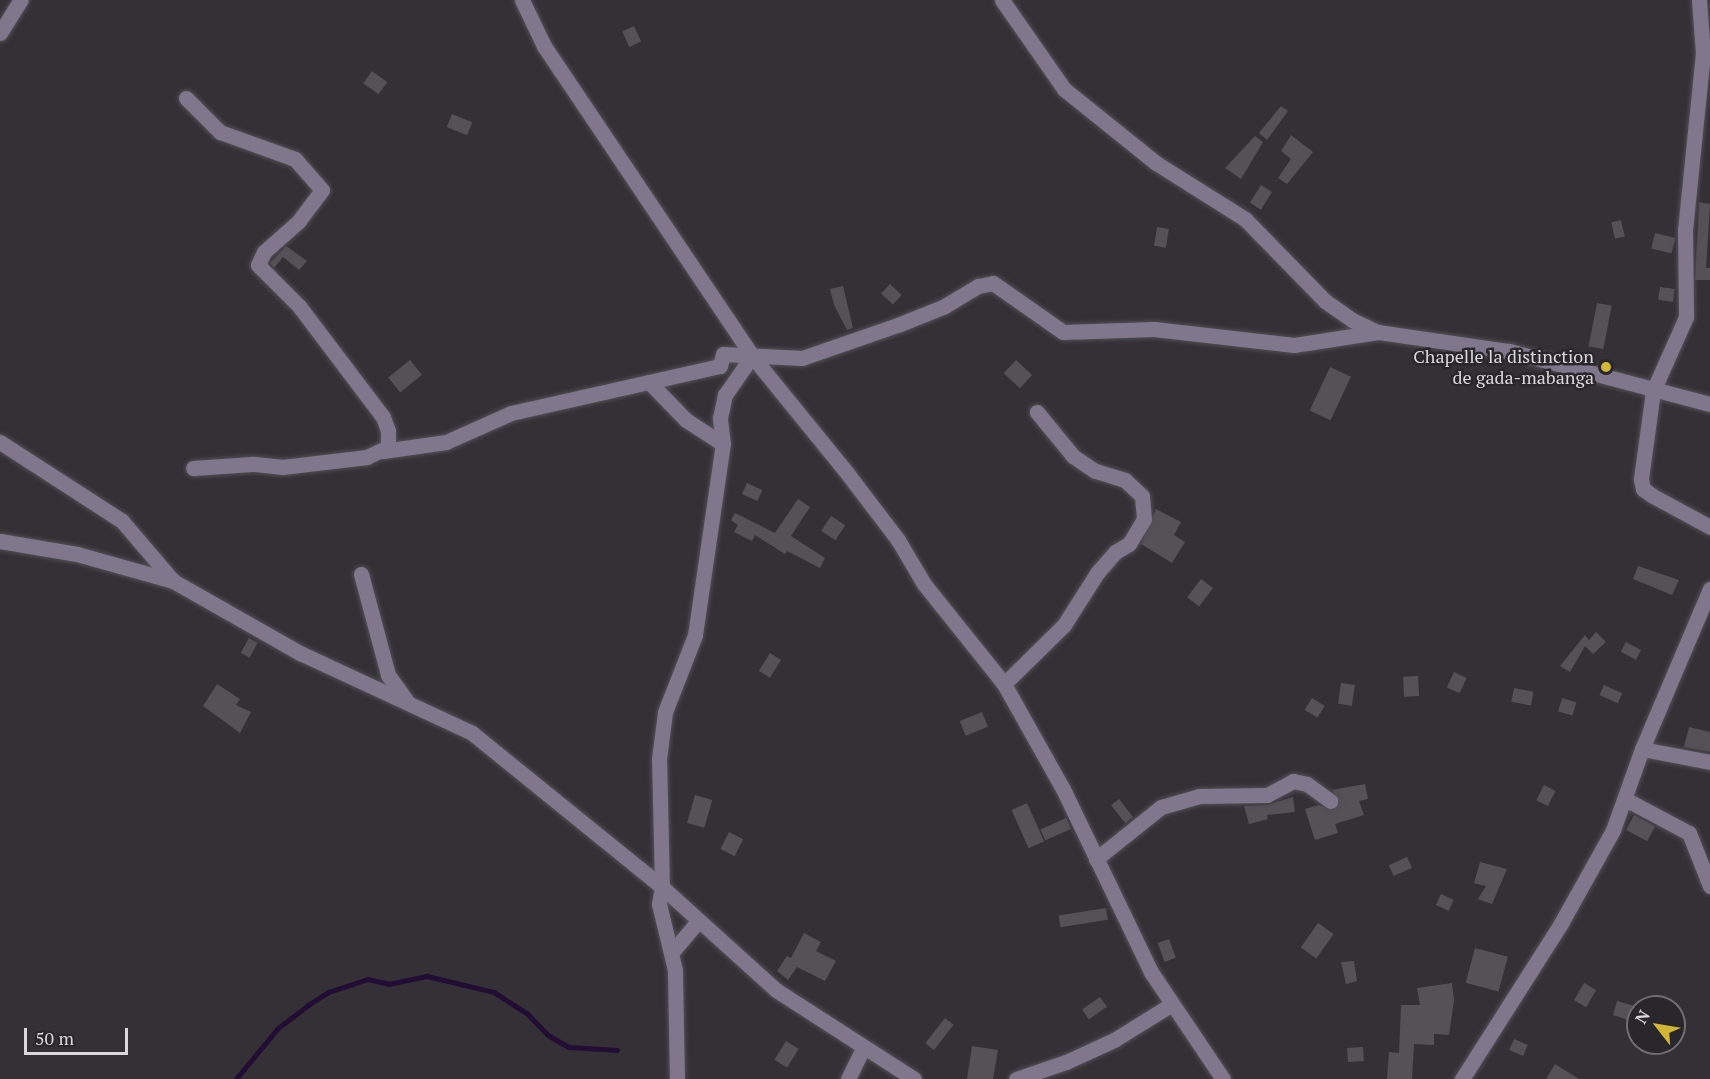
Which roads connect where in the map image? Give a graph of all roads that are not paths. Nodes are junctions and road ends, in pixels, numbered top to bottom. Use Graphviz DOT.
graph roads {
  1 [pos="21,0"];
  2 [pos="522,0"];
  3 [pos="1002,0"];
  4 [pos="1699,0"];
  5 [pos="0,33"];
  6 [pos="1705,83"];
  7 [pos="186,98"];
  8 [pos="1378,332"];
  9 [pos="752,356"];
  10 [pos="649,382"];
  11 [pos="1653,391"];
  12 [pos="1710,404"];
  13 [pos="1037,412"];
  14 [pos="0,442"];
  15 [pos="723,444"];
  16 [pos="383,451"];
  17 [pos="193,468"];
  18 [pos="1710,527"];
  19 [pos="0,541"];
  20 [pos="361,574"];
  21 [pos="173,581"];
  22 [pos="1710,589"];
  23 [pos="1004,684"];
  24 [pos="406,700"];
  25 [pos="1642,749"];
  26 [pos="1710,762"];
  27 [pos="1625,800"];
  28 [pos="1330,801"];
  29 [pos="1096,858"];
  30 [pos="1710,886"];
  31 [pos="662,887"];
  32 [pos="698,921"];
  33 [pos="673,951"];
  34 [pos="1173,1004"];
  35 [pos="863,1048"];
  36 [pos="677,1079"];
  37 [pos="848,1079"];
  38 [pos="914,1079"];
  39 [pos="1016,1079"];
  40 [pos="1223,1079"];
  41 [pos="1462,1079"];
  1 -- 5 [label="street"];
  2 -- 9 [label="street"];
  3 -- 8 [label="street"];
  4 -- 6 [label="street"];
  6 -- 11 [label="street"];
  7 -- 16 [label="street"];
  8 -- 9 [label="street"];
  8 -- 11 [label="street"];
  9 -- 10 [label="street"];
  9 -- 15 [label="street"];
  9 -- 23 [label="street"];
  10 -- 15 [label="street"];
  10 -- 16 [label="street"];
  11 -- 12 [label="street"];
  11 -- 18 [label="street"];
  13 -- 23 [label="street"];
  14 -- 21 [label="street"];
  15 -- 31 [label="street"];
  16 -- 17 [label="street"];
  19 -- 21 [label="street"];
  20 -- 24 [label="street"];
  21 -- 24 [label="street"];
  22 -- 25 [label="street"];
  23 -- 29 [label="street"];
  24 -- 31 [label="street"];
  25 -- 26 [label="street"];
  25 -- 27 [label="street"];
  27 -- 30 [label="street"];
  27 -- 41 [label="street"];
  28 -- 29 [label="street"];
  29 -- 34 [label="street"];
  31 -- 32 [label="street"];
  31 -- 33 [label="street"];
  32 -- 33 [label="street"];
  32 -- 35 [label="street"];
  33 -- 36 [label="street"];
  34 -- 39 [label="street"];
  34 -- 40 [label="street"];
  35 -- 37 [label="street"];
  35 -- 38 [label="street"];
}
